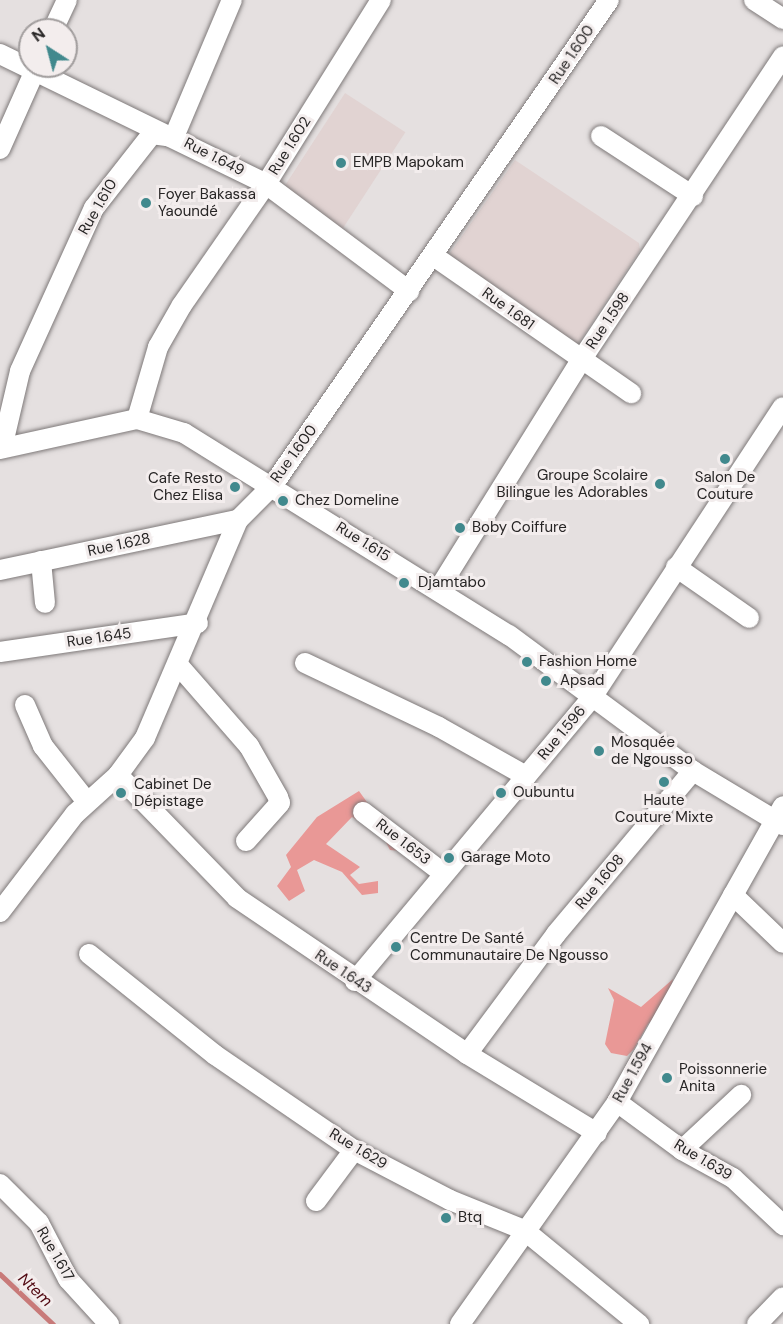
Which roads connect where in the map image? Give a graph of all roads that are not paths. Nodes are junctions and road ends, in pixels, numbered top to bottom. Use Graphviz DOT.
graph roads {
  1 [pos="67,0"];
  2 [pos="232,0"];
  3 [pos="381,0"];
  4 [pos="609,0"];
  5 [pos="754,0"];
  6 [pos="59,18"];
  7 [pos="783,19"];
  8 [pos="0,54"];
  9 [pos="783,56"];
  10 [pos="18,61"];
  11 [pos="32,78"];
  12 [pos="56,78"];
  13 [pos="601,136"];
  14 [pos="174,137"];
  15 [pos="0,149"];
  16 [pos="266,184"];
  17 [pos="693,196"];
  18 [pos="435,257"];
  19 [pos="409,291"];
  20 [pos="580,362"];
  21 [pos="632,393"];
  22 [pos="783,407"];
  23 [pos="137,419"];
  24 [pos="1,448"];
  25 [pos="273,486"];
  26 [pos="238,520"];
  27 [pos="41,561"];
  28 [pos="676,567"];
  29 [pos="0,570"];
  30 [pos="438,590"];
  31 [pos="45,603"];
  32 [pos="748,618"];
  33 [pos="198,623"];
  34 [pos="0,652"];
  35 [pos="305,663"];
  36 [pos="180,668"];
  37 [pos="591,699"];
  38 [pos="26,705"];
  39 [pos="693,771"];
  40 [pos="118,775"];
  41 [pos="526,776"];
  42 [pos="87,802"];
  43 [pos="363,812"];
  44 [pos="780,817"];
  45 [pos="246,841"];
  46 [pos="443,873"];
  47 [pos="733,895"];
  48 [pos="0,912"];
  49 [pos="783,943"];
  50 [pos="89,954"];
  51 [pos="355,981"];
  52 [pos="467,1054"];
  53 [pos="741,1095"];
  54 [pos="617,1102"];
  55 [pos="597,1133"];
  56 [pos="354,1150"];
  57 [pos="682,1150"];
  58 [pos="0,1184"];
  59 [pos="315,1201"];
  60 [pos="783,1225"];
  61 [pos="524,1230"];
  62 [pos="783,1297"];
  63 [pos="109,1324"];
  64 [pos="460,1324"];
  65 [pos="639,1324"];
  66 [pos="757,1324"];
  1 -- 6 [label="street"];
  2 -- 14 [label="street"];
  3 -- 16 [label="street, Rue 1.602"];
  4 -- 18 [label="street, Rue 1.600"];
  5 -- 7 [label="street"];
  8 -- 10 [label="street, Rue 1.649"];
  9 -- 17 [label="street, Rue 1.598"];
  11 -- 15 [label="street"];
  12 -- 14 [label="street, Rue 1.649"];
  13 -- 17 [label="street"];
  14 -- 16 [label="street, Rue 1.649"];
  14 -- 24 [label="street, Rue 1.610"];
  16 -- 19 [label="street, Rue 1.649"];
  16 -- 23 [label="street, Rue 1.602"];
  17 -- 20 [label="street, Rue 1.598"];
  18 -- 19 [label="street, Rue 1.600"];
  18 -- 20 [label="street, Rue 1.681"];
  19 -- 25 [label="street, Rue 1.600"];
  20 -- 21 [label="street, Rue 1.681"];
  20 -- 30 [label="street, Rue 1.598"];
  22 -- 28 [label="street, Rue 1.596"];
  23 -- 24 [label="street, Rue 1.615"];
  23 -- 25 [label="street, Rue 1.615"];
  25 -- 26 [label="street, Rue 1.600"];
  25 -- 30 [label="street, Rue 1.615"];
  26 -- 27 [label="street, Rue 1.628"];
  26 -- 33 [label="street, Rue 1.600"];
  27 -- 29 [label="street, Rue 1.628"];
  27 -- 31 [label="street"];
  28 -- 32 [label="street"];
  28 -- 37 [label="street, Rue 1.596"];
  30 -- 37 [label="street, Rue 1.615"];
  33 -- 34 [label="street, Rue 1.645"];
  33 -- 36 [label="street, Rue 1.600"];
  35 -- 41 [label="street"];
  36 -- 40 [label="street, Rue 1.600"];
  36 -- 45 [label="street"];
  37 -- 39 [label="street, Rue 1.615"];
  37 -- 41 [label="street, Rue 1.596"];
  38 -- 42 [label="street"];
  39 -- 44 [label="street, Rue 1.615"];
  39 -- 52 [label="street, Rue 1.608"];
  40 -- 42 [label="street, Rue 1.600"];
  40 -- 51 [label="street, Rue 1.643"];
  41 -- 46 [label="street, Rue 1.596"];
  42 -- 48 [label="street, Rue 1.600"];
  43 -- 46 [label="street, Rue 1.653"];
  44 -- 47 [label="street, Rue 1.594"];
  46 -- 51 [label="street, Rue 1.596"];
  47 -- 49 [label="street"];
  47 -- 54 [label="street, Rue 1.594"];
  50 -- 56 [label="street, Rue 1.629"];
  51 -- 52 [label="street, Rue 1.643"];
  52 -- 55 [label="street, Rue 1.643"];
  53 -- 57 [label="street"];
  54 -- 55 [label="street, Rue 1.594"];
  54 -- 57 [label="street, Rue 1.639"];
  55 -- 61 [label="street, Rue 1.594"];
  56 -- 59 [label="street"];
  56 -- 61 [label="street, Rue 1.629"];
  57 -- 60 [label="street, Rue 1.639"];
  58 -- 63 [label="street, Rue 1.617"];
  61 -- 64 [label="street, Rue 1.594"];
  61 -- 65 [label="street, Rue 1.629"];
  62 -- 66 [label="street"];
}
